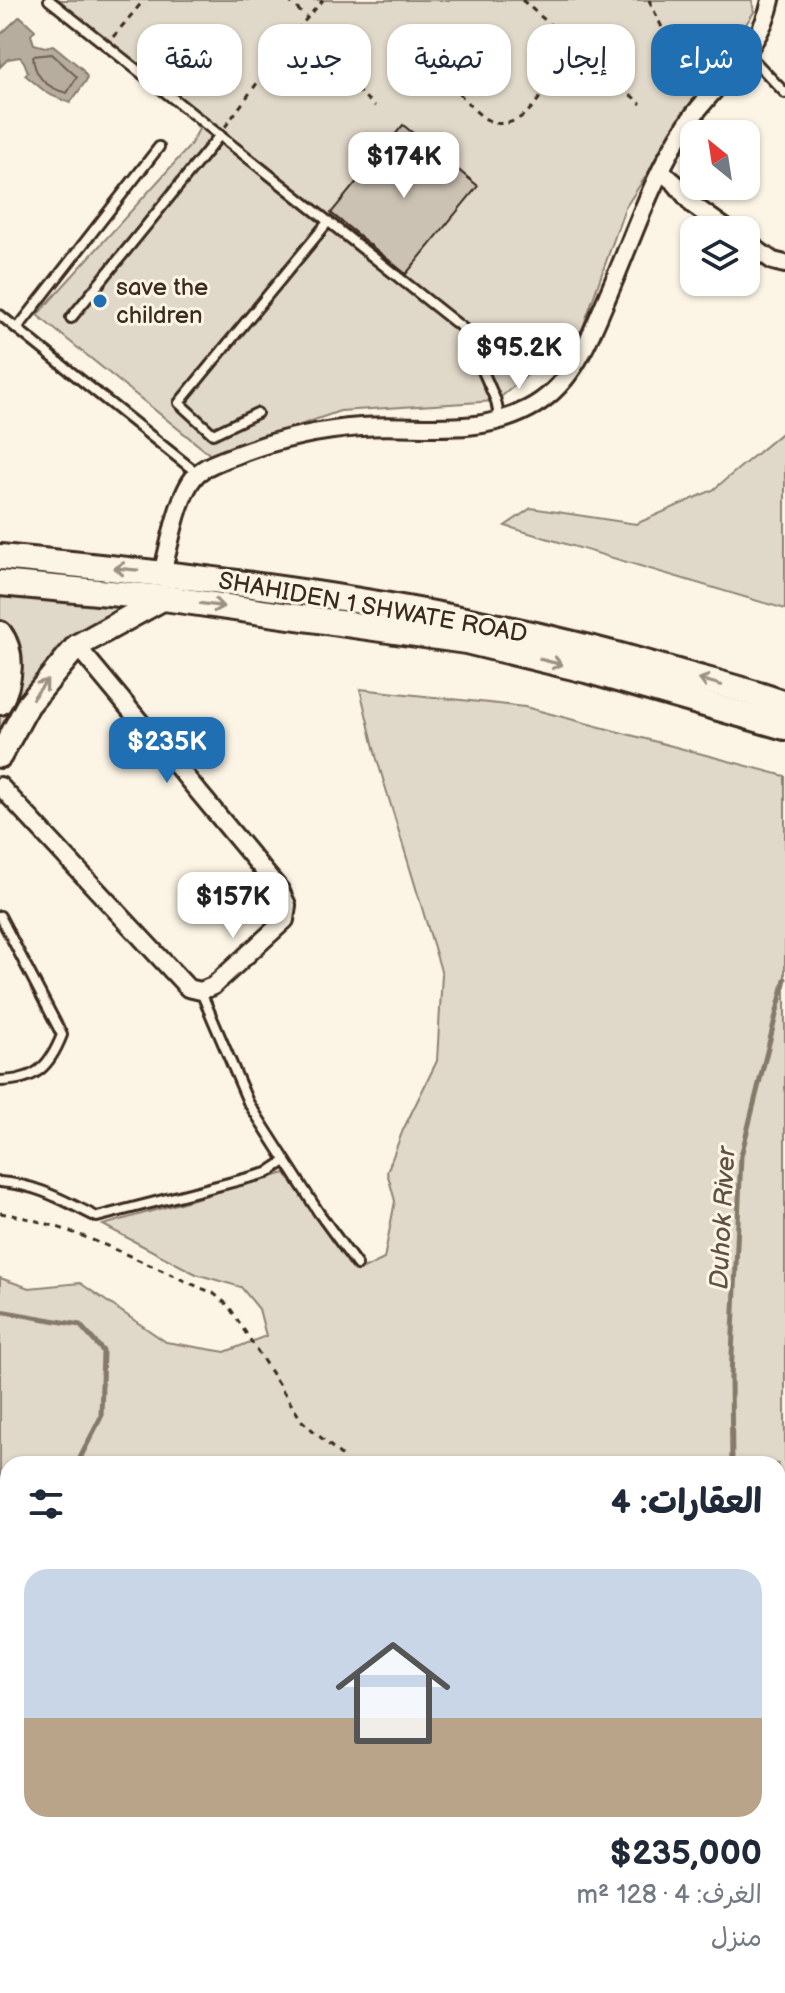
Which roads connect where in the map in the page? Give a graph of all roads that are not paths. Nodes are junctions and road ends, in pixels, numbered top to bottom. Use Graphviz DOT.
graph roads {
  1 [pos="49,0"];
  2 [pos="771,0"];
  3 [pos="762,27"];
  4 [pos="762,69"];
  5 [pos="785,93"];
  6 [pos="711,96"];
  7 [pos="220,135"];
  8 [pos="159,147"];
  9 [pos="661,171"];
  10 [pos="708,216"];
  11 [pos="328,222"];
  12 [pos="760,252"];
  13 [pos="785,264"];
  14 [pos="0,315"];
  15 [pos="71,318"];
  16 [pos="17,329"];
  17 [pos="257,413"];
  18 [pos="501,422"];
  19 [pos="197,473"];
  20 [pos="0,557"];
  21 [pos="162,573"];
  22 [pos="0,583"];
  23 [pos="164,598"];
  24 [pos="0,633"];
  25 [pos="77,646"];
  26 [pos="0,703"];
  27 [pos="785,704"];
  28 [pos="785,727"];
  29 [pos="0,756"];
  30 [pos="0,786"];
  31 [pos="0,916"];
  32 [pos="201,991"];
  33 [pos="0,1081"];
  34 [pos="285,1161"];
  35 [pos="0,1182"];
  36 [pos="357,1265"];
  1 -- 7 [label="lane"];
  2 -- 3 [label="street"];
  4 -- 5 [label="lane"];
  6 -- 9 [label="street"];
  7 -- 11 [label="lane"];
  7 -- 15 [label="lane"];
  8 -- 16 [label="lane"];
  9 -- 10 [label="street"];
  9 -- 18 [label="street"];
  11 -- 17 [label="lane"];
  11 -- 18 [label="lane"];
  12 -- 13 [label="street"];
  14 -- 16 [label="lane"];
  16 -- 19 [label="lane"];
  18 -- 19 [label="street"];
  19 -- 21 [label="street"];
  21 -- 20 [label="main road, SHAHIDEN 1 SHWATE ROAD, one-way"];
  27 -- 21 [label="main road, SHAHIDEN 1 SHWATE ROAD, one-way"];
  22 -- 23 [label="main road, SHAHIDEN 1 SHWATE ROAD"];
  23 -- 25 [label="main road"];
  23 -- 28 [label="main road, SHAHIDEN 1 SHWATE ROAD, one-way"];
  24 -- 26 [label="main road"];
  29 -- 25 [label="main road, one-way"];
  25 -- 32 [label="street"];
  30 -- 32 [label="street"];
  31 -- 33 [label="lane"];
  32 -- 34 [label="lane"];
  34 -- 35 [label="lane"];
  34 -- 36 [label="lane"];
}
